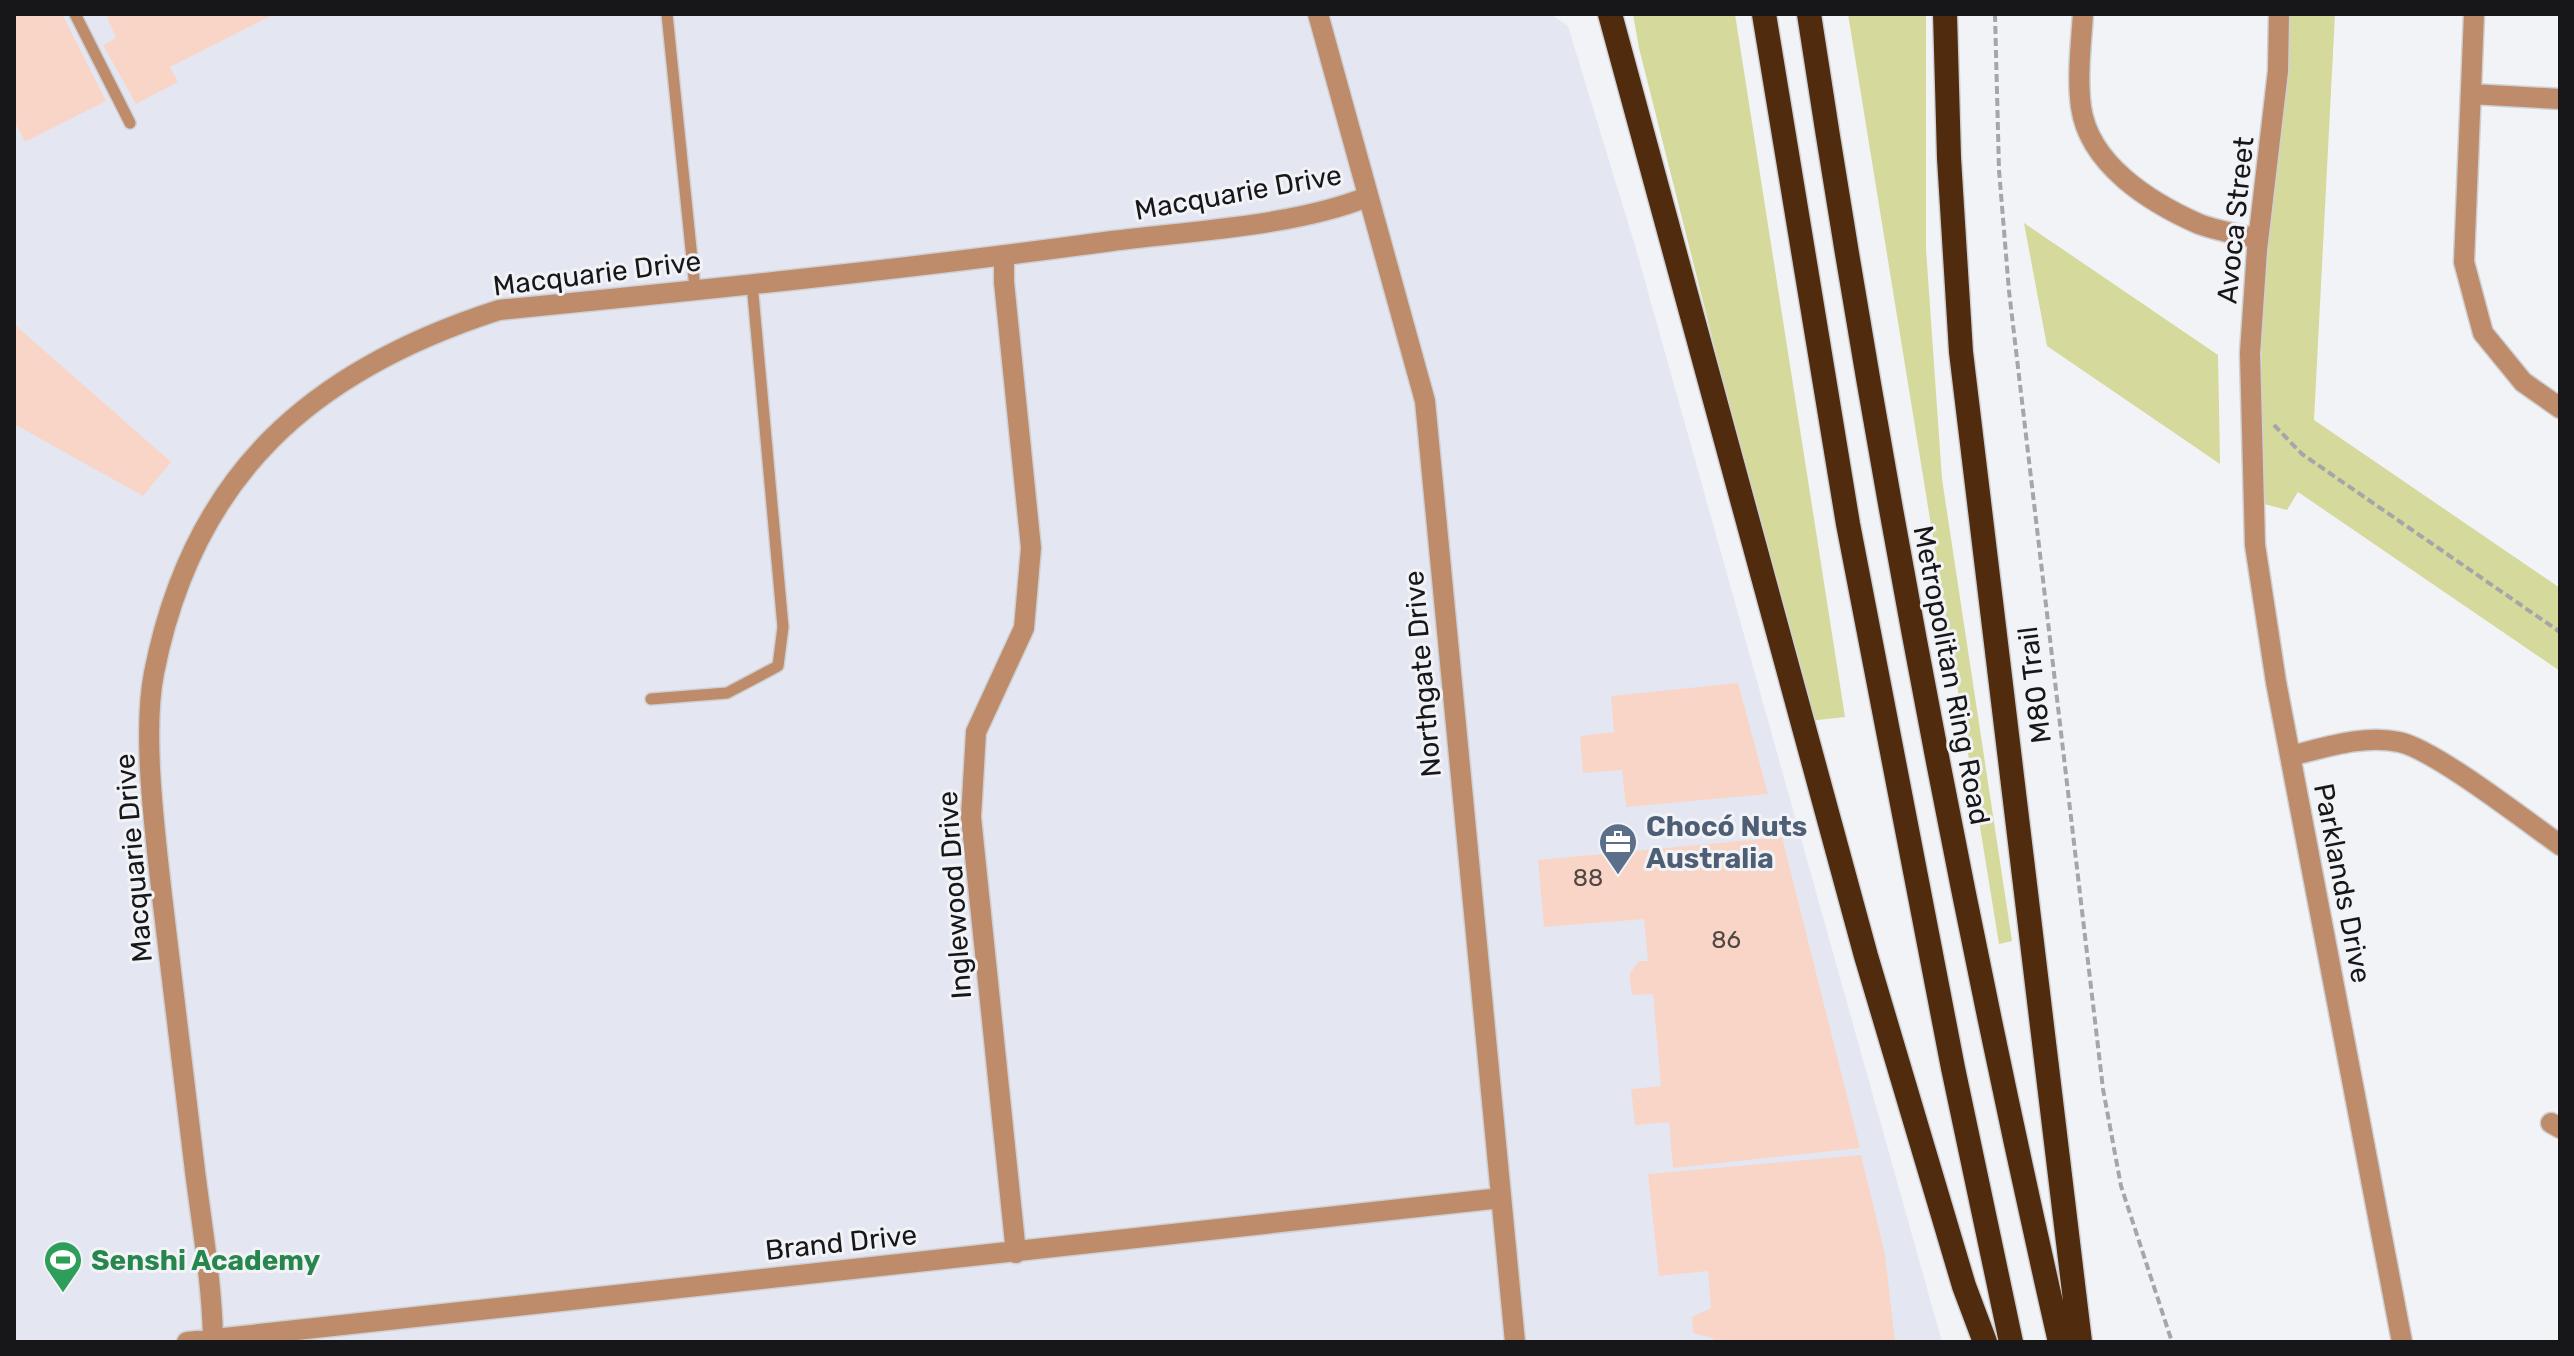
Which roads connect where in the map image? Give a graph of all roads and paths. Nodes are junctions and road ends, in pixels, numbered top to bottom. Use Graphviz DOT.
graph roads {
  1 [pos="75,14"];
  2 [pos="667,14"];
  3 [pos="1318,14"];
  4 [pos="1610,14"];
  5 [pos="1764,14"];
  6 [pos="1809,14"];
  7 [pos="1945,14"];
  8 [pos="1995,14"];
  9 [pos="2083,14"];
  10 [pos="2279,14"];
  11 [pos="2474,14"];
  12 [pos="2471,94"];
  13 [pos="2560,99"];
  14 [pos="130,123"];
  15 [pos="1367,197"];
  16 [pos="2258,239"];
  17 [pos="1004,256"];
  18 [pos="752,283"];
  19 [pos="695,288"];
  20 [pos="2250,401"];
  21 [pos="2560,408"];
  22 [pos="2251,433"];
  23 [pos="2560,632"];
  24 [pos="651,699"];
  25 [pos="2290,756"];
  26 [pos="2560,845"];
  27 [pos="1501,1198"];
  28 [pos="1016,1253"];
  29 [pos="213,1339"];
  30 [pos="187,1342"];
  31 [pos="1515,1342"];
  32 [pos="1985,1342"];
  33 [pos="2011,1342"];
  34 [pos="2060,1342"];
  35 [pos="2080,1342"];
  36 [pos="2172,1342"];
  37 [pos="2402,1342"];
  1 -- 14 [label="lane"];
  2 -- 19 [label="lane"];
  3 -- 15 [label="street, Northgate Drive"];
  4 -- 32 [label="highway"];
  5 -- 33 [label="highway"];
  6 -- 34 [label="highway, Metropolitan Ring Road"];
  7 -- 35 [label="highway"];
  8 -- 36 [label="path, M80 Trail"];
  9 -- 16 [label="street"];
  10 -- 16 [label="street, Avoca Street"];
  11 -- 12 [label="street"];
  12 -- 13 [label="street"];
  12 -- 21 [label="street"];
  15 -- 17 [label="street, Macquarie Drive"];
  15 -- 27 [label="street, Northgate Drive"];
  16 -- 20 [label="street, Avoca Street"];
  17 -- 18 [label="street, Macquarie Drive"];
  17 -- 28 [label="street, Inglewood Drive"];
  18 -- 19 [label="street, Macquarie Drive"];
  18 -- 24 [label="lane"];
  19 -- 29 [label="street, Macquarie Drive"];
  20 -- 22 [label="street, Avoca Street"];
  20 -- 23 [label="path"];
  22 -- 25 [label="street, Parklands Drive"];
  25 -- 26 [label="street"];
  25 -- 37 [label="street, Parklands Drive"];
  27 -- 28 [label="street, Brand Drive"];
  27 -- 31 [label="street, Northgate Drive"];
  28 -- 29 [label="street, Brand Drive"];
  29 -- 30 [label="street, Brand Drive"];
}
